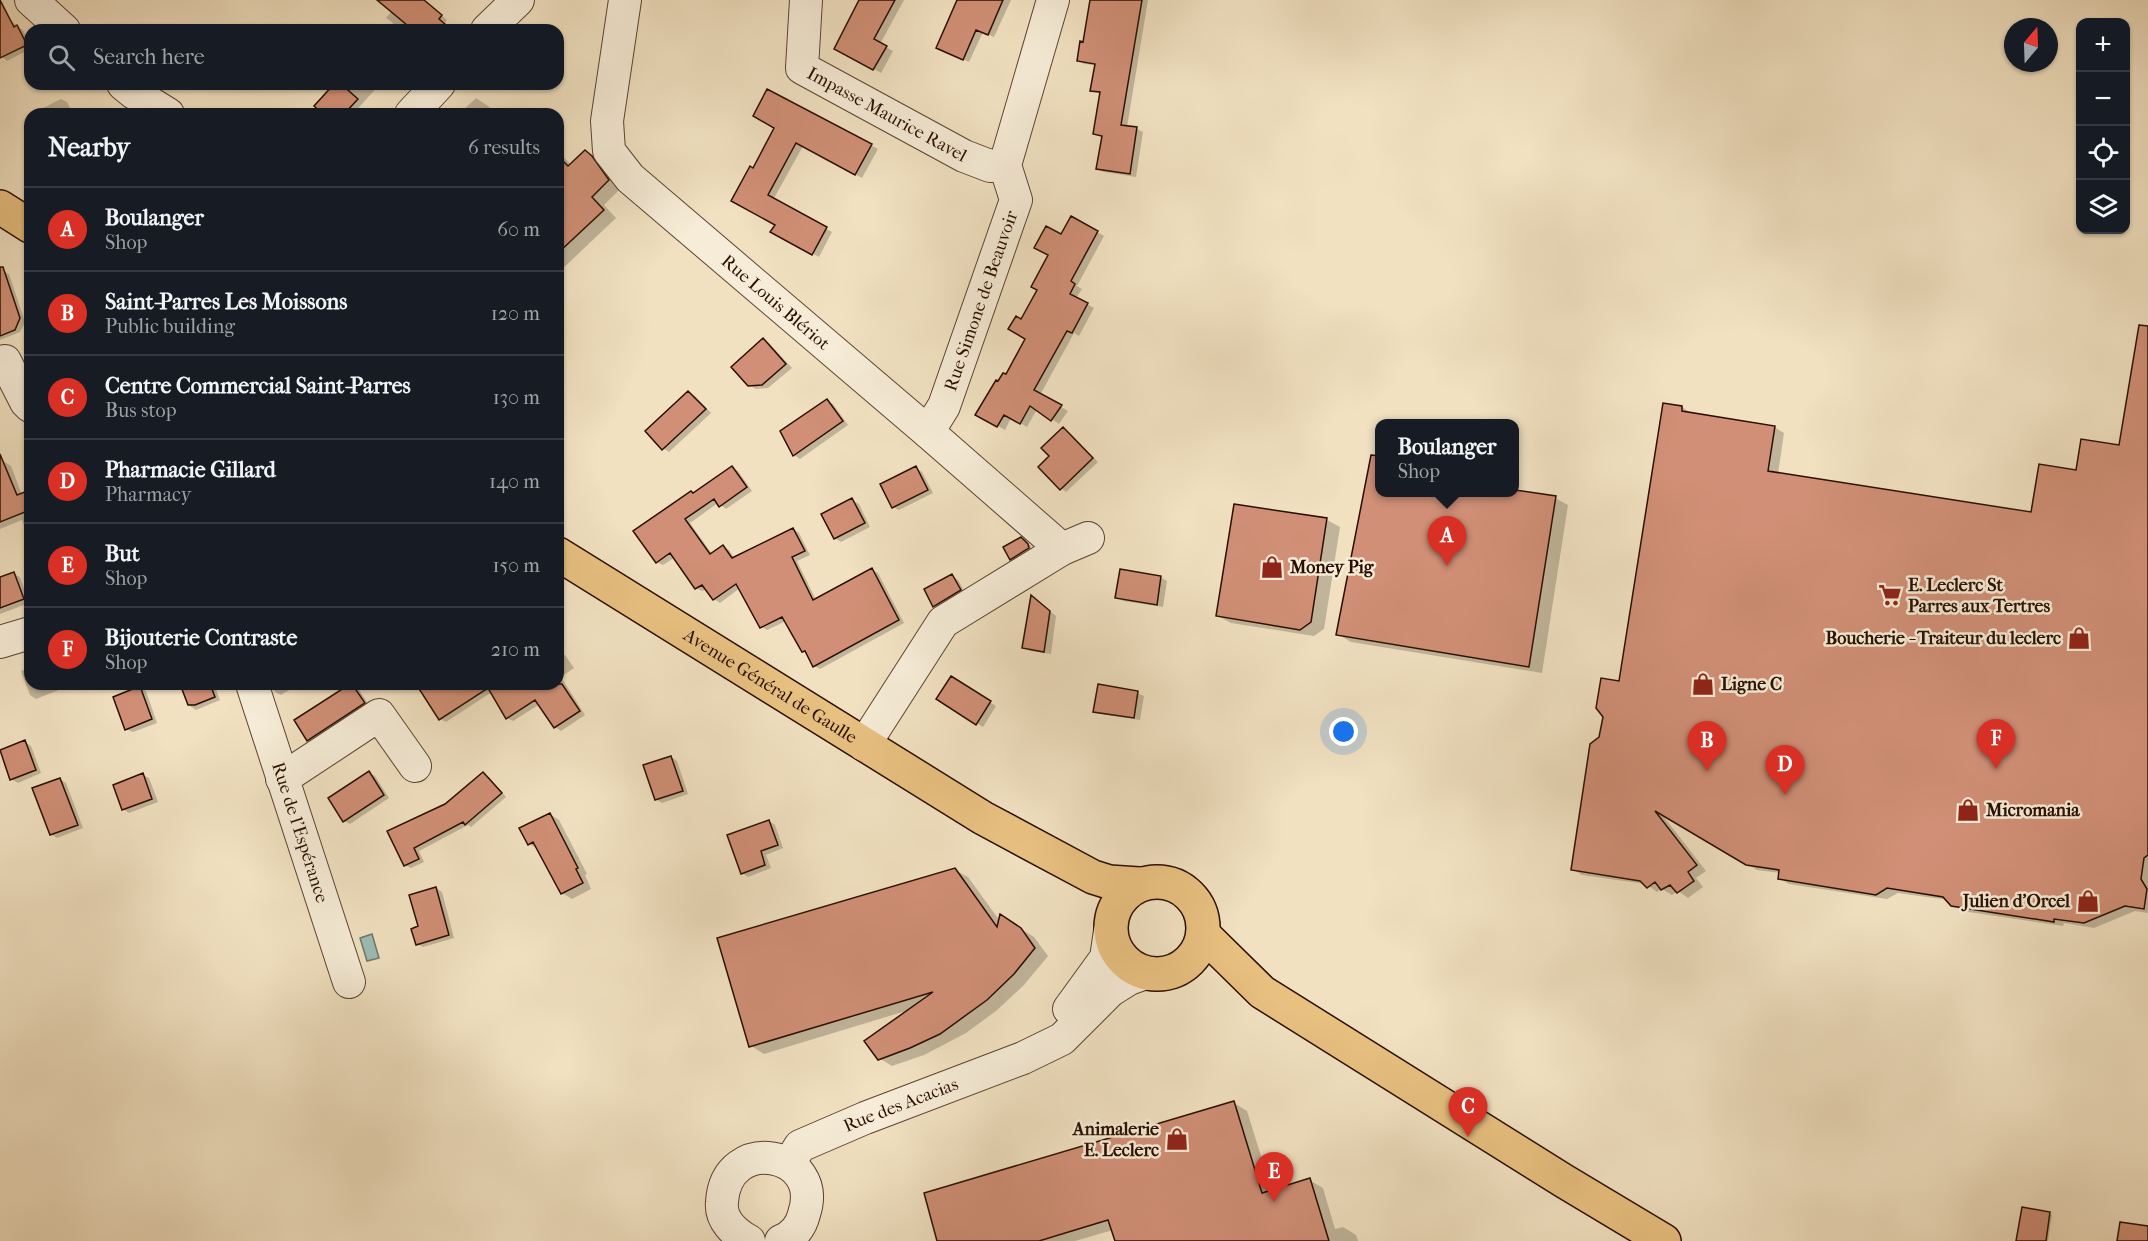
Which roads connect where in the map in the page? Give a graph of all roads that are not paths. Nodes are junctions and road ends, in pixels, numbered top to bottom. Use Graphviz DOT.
graph roads {
  1 [pos="31,0"];
  2 [pos="625,0"];
  3 [pos="806,0"];
  4 [pos="1053,0"];
  5 [pos="57,24"];
  6 [pos="130,90"];
  7 [pos="433,90"];
  8 [pos="158,108"];
  9 [pos="417,108"];
  10 [pos="1005,165"];
  11 [pos="0,207"];
  12 [pos="24,222"];
  13 [pos="12,359"];
  14 [pos="24,396"];
  15 [pos="928,432"];
  16 [pos="564,558"];
  17 [pos="24,635"];
  18 [pos="0,642"];
  19 [pos="254,690"];
  20 [pos="864,745"];
  21 [pos="415,766"];
  22 [pos="282,779"];
  23 [pos="983,818"];
  24 [pos="1139,884"];
  25 [pos="1111,927"];
  26 [pos="1203,934"];
  27 [pos="1183,966"];
  28 [pos="1146,973"];
  29 [pos="349,982"];
  30 [pos="1262,992"];
  31 [pos="1023,1058"];
  32 [pos="789,1164"];
  33 [pos="1564,1181"];
  34 [pos="749,1241"];
  35 [pos="781,1241"];
  36 [pos="1646,1241"];
  37 [pos="1665,1241"];
  1 -- 5 [label="street"];
  2 -- 15 [label="street, Rue Louis Blériot"];
  3 -- 10 [label="street, Impasse Maurice Ravel"];
  4 -- 10 [label="street"];
  6 -- 8 [label="street"];
  7 -- 9 [label="street"];
  10 -- 15 [label="street, Rue Simone de Beauvoir"];
  11 -- 12 [label="main road"];
  13 -- 14 [label="street"];
  15 -- 20 [label="street, Rue Louis Blériot"];
  16 -- 20 [label="main road, Avenue Général de Gaulle"];
  17 -- 18 [label="street"];
  19 -- 22 [label="street, Rue de l'Espérance"];
  20 -- 23 [label="main road, Avenue Général de Gaulle"];
  21 -- 22 [label="street"];
  22 -- 29 [label="street, Rue de l'Espérance"];
  23 -- 24 [label="main road, Avenue Général de Gaulle"];
  23 -- 25 [label="main road, Avenue Général de Gaulle"];
  24 -- 25 [label="main road"];
  24 -- 26 [label="main road"];
  25 -- 28 [label="main road"];
  25 -- 31 [label="street, Rue des Acacias"];
  26 -- 27 [label="main road"];
  26 -- 30 [label="main road"];
  27 -- 28 [label="main road"];
  27 -- 30 [label="main road"];
  28 -- 31 [label="street, Rue des Acacias"];
  30 -- 33 [label="main road"];
  31 -- 32 [label="street, Rue des Acacias"];
  32 -- 34 [label="street"];
  32 -- 35 [label="street"];
  33 -- 36 [label="main road"];
  33 -- 37 [label="main road"];
}
